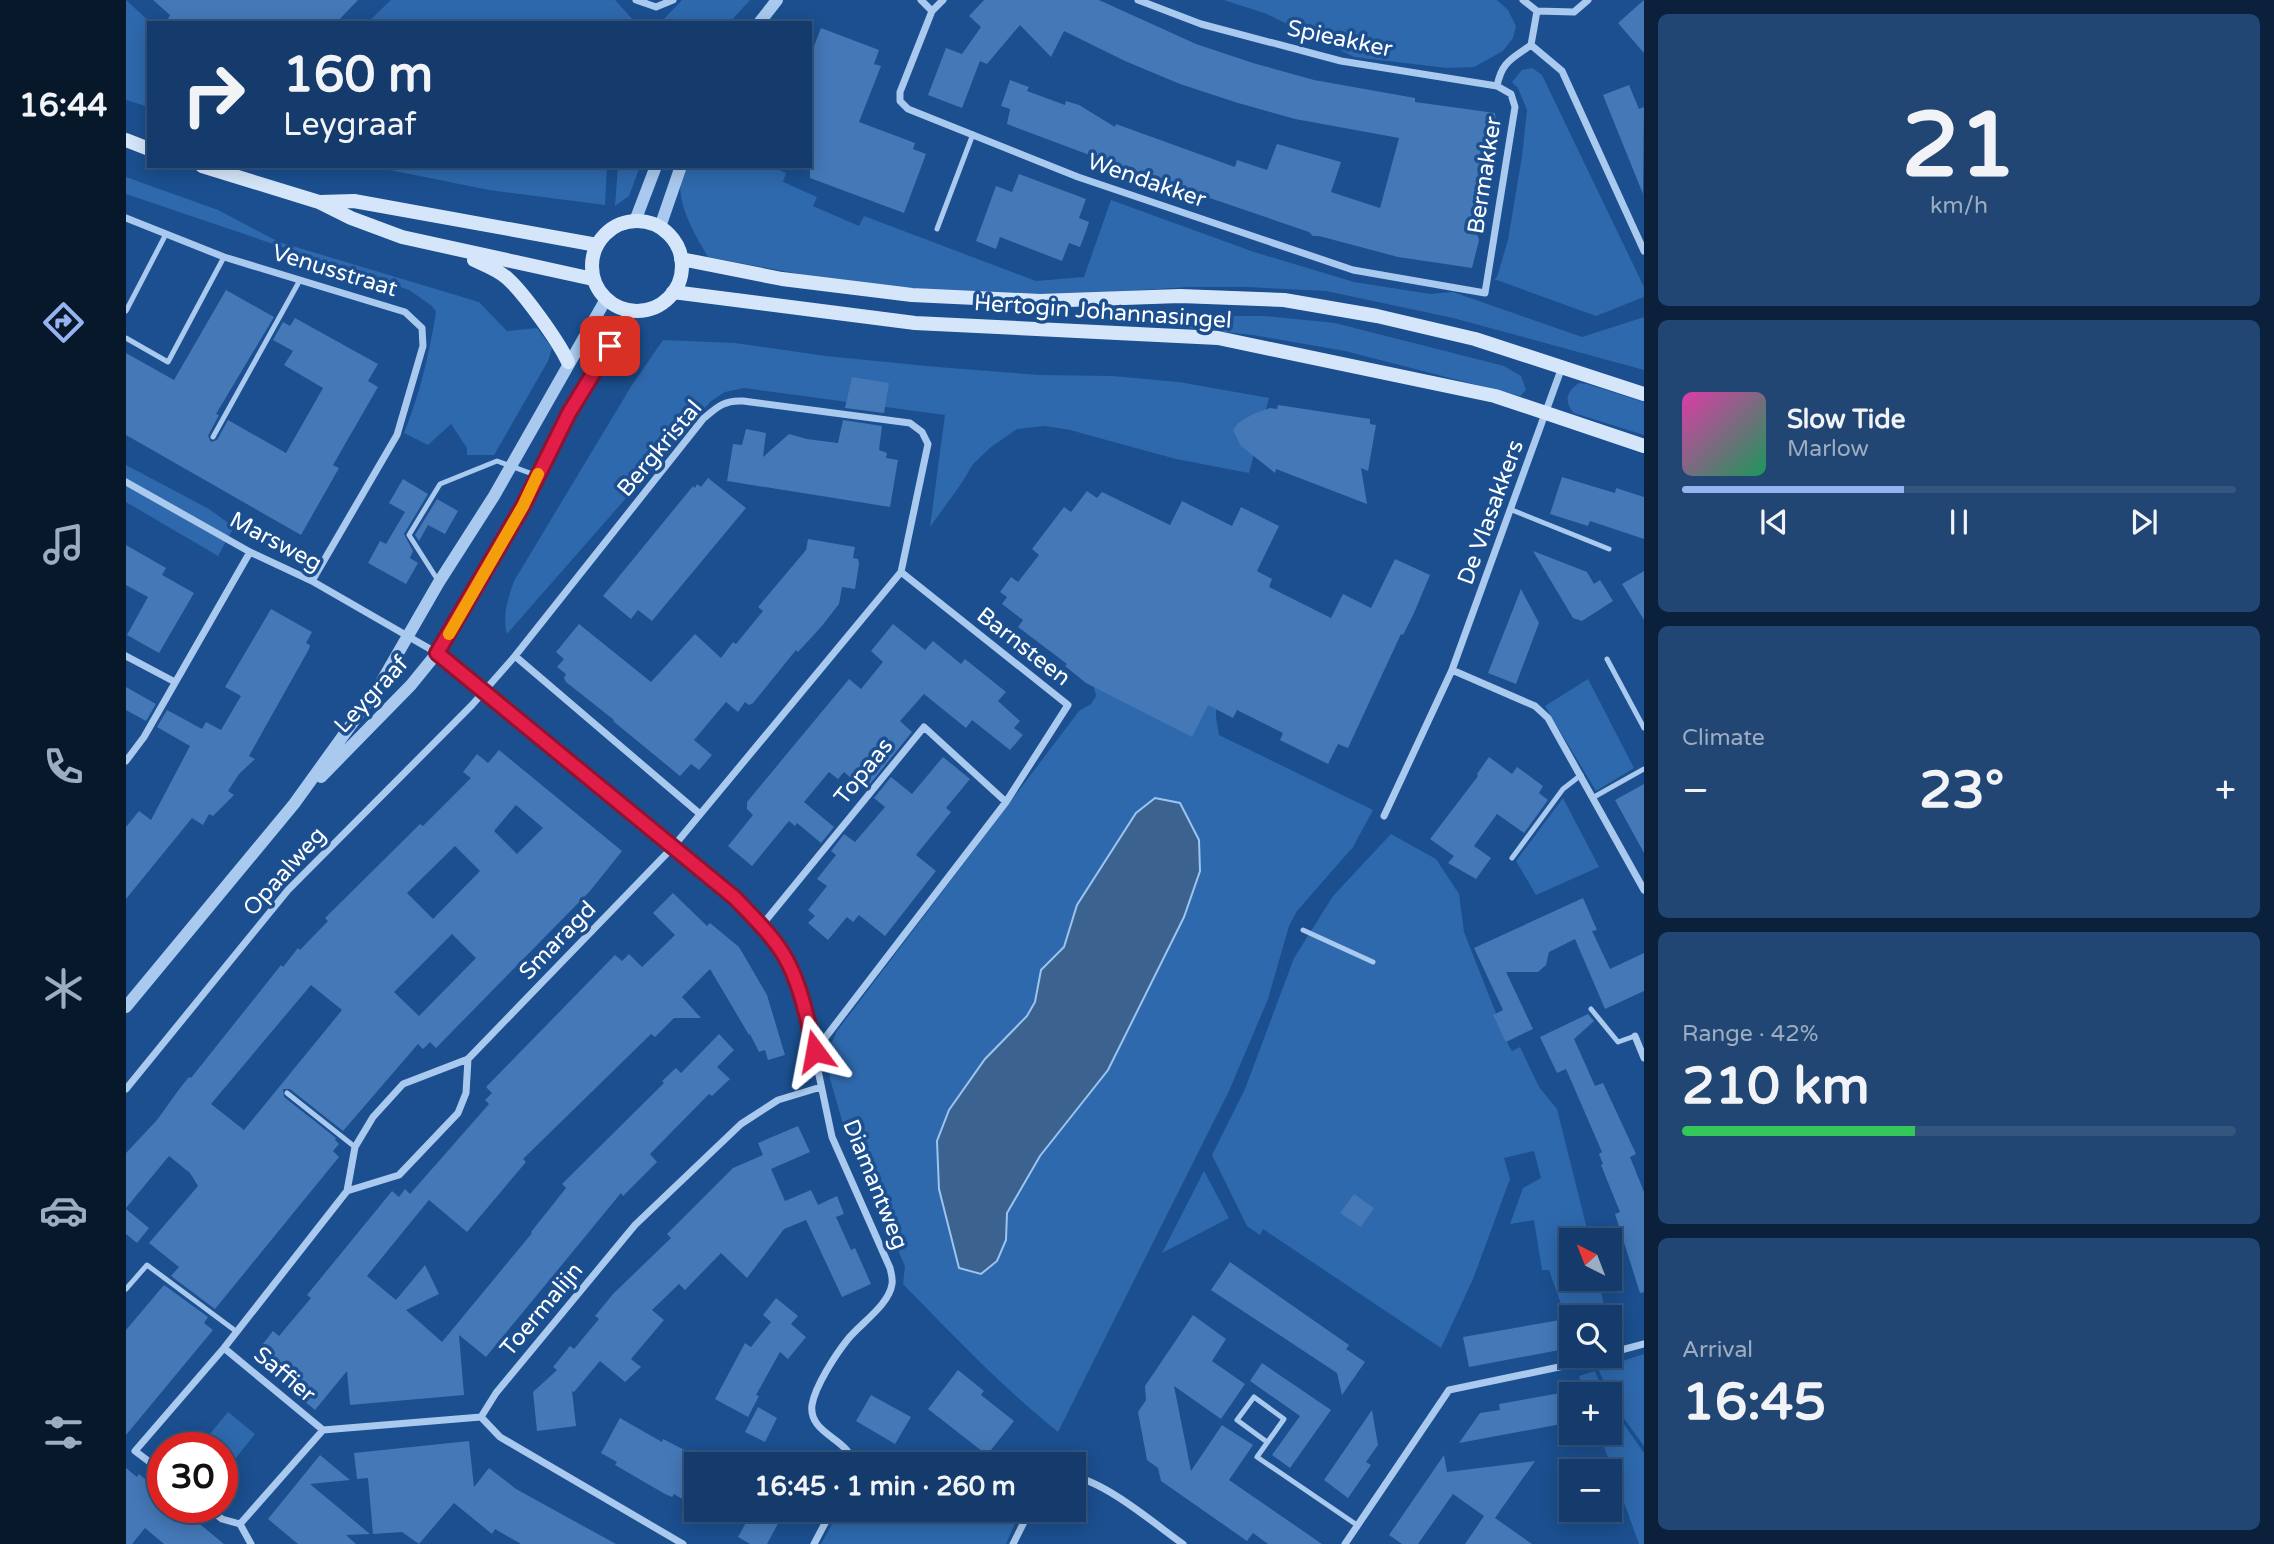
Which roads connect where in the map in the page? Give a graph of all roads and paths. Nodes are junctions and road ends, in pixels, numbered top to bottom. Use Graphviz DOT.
graph roads {
  1 [pos="636,0"];
  2 [pos="673,0"];
  3 [pos="777,0"];
  4 [pos="921,0"];
  5 [pos="943,0"];
  6 [pos="1138,0"];
  7 [pos="1523,0"];
  8 [pos="1588,0"];
  9 [pos="932,11"];
  10 [pos="1537,11"];
  11 [pos="761,21"];
  12 [pos="1531,46"];
  13 [pos="1497,86"];
  14 [pos="973,134"];
  15 [pos="126,140"];
  16 [pos="147,148"];
  17 [pos="208,168"];
  18 [pos="655,168"];
  19 [pos="680,168"];
  20 [pos="319,202"];
  21 [pos="126,218"];
  22 [pos="635,220"];
  23 [pos="660,228"];
  24 [pos="937,229"];
  25 [pos="166,234"];
  26 [pos="597,244"];
  27 [pos="457,251"];
  28 [pos="1644,251"];
  29 [pos="224,257"];
  30 [pos="681,259"];
  31 [pos="593,279"];
  32 [pos="300,280"];
  33 [pos="673,292"];
  34 [pos="1485,293"];
  35 [pos="606,299"];
  36 [pos="126,311"];
  37 [pos="631,311"];
  38 [pos="126,338"];
  39 [pos="568,362"];
  40 [pos="1563,367"];
  41 [pos="1644,394"];
  42 [pos="1547,413"];
  43 [pos="213,437"];
  44 [pos="1644,446"];
  45 [pos="511,464"];
  46 [pos="538,476"];
  47 [pos="126,482"];
  48 [pos="1512,510"];
  49 [pos="1609,549"];
  50 [pos="250,552"];
  51 [pos="901,572"];
  52 [pos="312,581"];
  53 [pos="439,582"];
  54 [pos="409,635"];
  55 [pos="437,653"];
  56 [pos="126,656"];
  57 [pos="515,656"];
  58 [pos="1607,659"];
  59 [pos="1452,670"];
  60 [pos="174,682"];
  61 [pos="485,691"];
  62 [pos="1644,728"];
  63 [pos="126,761"];
  64 [pos="1644,769"];
  65 [pos="1581,775"];
  66 [pos="1594,797"];
  67 [pos="1006,802"];
  68 [pos="293,804"];
  69 [pos="700,814"];
  70 [pos="1384,816"];
  71 [pos="673,847"];
  72 [pos="1511,858"];
  73 [pos="1644,890"];
  74 [pos="762,925"];
  75 [pos="1303,930"];
  76 [pos="1373,962"];
  77 [pos="126,1007"];
  78 [pos="1591,1009"];
  79 [pos="1635,1036"];
  80 [pos="815,1051"];
  81 [pos="1644,1058"];
  82 [pos="468,1059"];
  83 [pos="821,1087"];
  84 [pos="126,1089"];
  85 [pos="287,1093"];
  86 [pos="355,1147"];
  87 [pos="347,1191"];
  88 [pos="126,1289"];
  89 [pos="237,1332"];
  90 [pos="1644,1344"];
  91 [pos="224,1348"];
  92 [pos="1622,1350"];
  93 [pos="1559,1367"];
  94 [pos="481,1417"];
  95 [pos="323,1430"];
  96 [pos="151,1432"];
  97 [pos="147,1437"];
  98 [pos="1267,1442"];
  99 [pos="848,1452"];
  100 [pos="147,1460"];
  101 [pos="1086,1480"];
  102 [pos="826,1522"];
  103 [pos="1024,1522"];
  104 [pos="236,1523"];
  105 [pos="240,1524"];
  106 [pos="1357,1525"];
  107 [pos="251,1544"];
  108 [pos="683,1544"];
  109 [pos="814,1544"];
  110 [pos="1013,1544"];
  111 [pos="1183,1544"];
  112 [pos="1345,1544"];
  1 -- 2 [label="street"];
  3 -- 11 [label="street"];
  4 -- 9 [label="street"];
  5 -- 9 [label="street, Wendakker"];
  6 -- 13 [label="street, Spieakker"];
  7 -- 10 [label="street"];
  8 -- 10 [label="street"];
  9 -- 14 [label="street, Wendakker"];
  10 -- 12 [label="street"];
  12 -- 13 [label="street, Bermakker"];
  12 -- 28 [label="street"];
  13 -- 34 [label="street, Bermakker"];
  14 -- 24 [label="lane"];
  14 -- 34 [label="street, Wendakker"];
  15 -- 16 [label="main road"];
  17 -- 20 [label="main road"];
  18 -- 22 [label="street"];
  19 -- 23 [label="street"];
  20 -- 26 [label="main road"];
  20 -- 27 [label="main road"];
  21 -- 25 [label="street, Venusstraat"];
  22 -- 23 [label="main road"];
  22 -- 26 [label="main road"];
  23 -- 30 [label="main road"];
  25 -- 29 [label="street, Venusstraat"];
  25 -- 36 [label="lane"];
  26 -- 31 [label="main road"];
  27 -- 31 [label="main road"];
  27 -- 39 [label="main road"];
  29 -- 32 [label="street, Venusstraat"];
  29 -- 38 [label="lane"];
  30 -- 33 [label="main road"];
  30 -- 40 [label="main road, Hertogin Johannasingel"];
  31 -- 35 [label="main road"];
  32 -- 43 [label="lane"];
  32 -- 52 [label="street, Venusstraat"];
  33 -- 37 [label="main road"];
  33 -- 42 [label="main road, Hertogin Johannasingel"];
  35 -- 37 [label="main road"];
  35 -- 39 [label="street, Leygraaf"];
  37 -- 46 [label="street, Leygraaf"];
  39 -- 45 [label="street, Leygraaf"];
  40 -- 41 [label="main road, Hertogin Johannasingel"];
  40 -- 42 [label="street, De Vlasakkers"];
  42 -- 44 [label="main road, Hertogin Johannasingel"];
  42 -- 48 [label="street, De Vlasakkers"];
  45 -- 46 [label="lane"];
  45 -- 53 [label="street, Leygraaf"];
  45 -- 53 [label="lane"];
  46 -- 55 [label="street, Leygraaf"];
  47 -- 50 [label="street, Marsweg"];
  48 -- 49 [label="lane"];
  48 -- 59 [label="street, De Vlasakkers"];
  50 -- 52 [label="street, Marsweg"];
  50 -- 60 [label="street"];
  51 -- 57 [label="street, Bergkristal"];
  51 -- 67 [label="street, Barnsteen"];
  51 -- 69 [label="street"];
  52 -- 54 [label="street, Marsweg"];
  53 -- 54 [label="street, Leygraaf"];
  54 -- 55 [label="street, Diamantweg"];
  54 -- 68 [label="street, Leygraaf"];
  55 -- 61 [label="street, Diamantweg"];
  55 -- 68 [label="street, Leygraaf"];
  56 -- 60 [label="street"];
  57 -- 61 [label="street, Bergkristal"];
  57 -- 69 [label="street"];
  58 -- 62 [label="lane"];
  59 -- 65 [label="street"];
  59 -- 70 [label="street, De Vlasakkers"];
  60 -- 63 [label="street"];
  61 -- 71 [label="street, Diamantweg"];
  61 -- 84 [label="street, Opaalweg"];
  64 -- 66 [label="lane"];
  65 -- 66 [label="street"];
  65 -- 72 [label="lane"];
  66 -- 73 [label="street"];
  67 -- 74 [label="street, Topaas"];
  67 -- 80 [label="street, Barnsteen"];
  68 -- 77 [label="street, Leygraaf"];
  69 -- 71 [label="street"];
  71 -- 74 [label="street, Diamantweg"];
  71 -- 82 [label="street, Smaragd"];
  74 -- 80 [label="street, Diamantweg"];
  75 -- 76 [label="lane"];
  78 -- 79 [label="lane"];
  79 -- 81 [label="street"];
  80 -- 83 [label="street, Diamantweg"];
  82 -- 86 [label="street, Smaragd"];
  82 -- 87 [label="street"];
  83 -- 94 [label="street, Toermalijn"];
  83 -- 99 [label="street, Diamantweg"];
  85 -- 86 [label="lane"];
  86 -- 87 [label="street, Smaragd"];
  87 -- 89 [label="street, Smaragd"];
  88 -- 89 [label="lane"];
  89 -- 91 [label="street, Smaragd"];
  90 -- 92 [label="street"];
  91 -- 95 [label="street, Saffier"];
  91 -- 96 [label="street, Saffier"];
  93 -- 106 [label="street"];
  94 -- 95 [label="street, Saffier"];
  94 -- 108 [label="street"];
  95 -- 105 [label="street, Saffier"];
  97 -- 100 [label="street, Saffier"];
  98 -- 98 [label="lane"];
  98 -- 106 [label="lane"];
  101 -- 111 [label="street"];
  102 -- 109 [label="street"];
  103 -- 110 [label="street"];
  104 -- 105 [label="street"];
  105 -- 107 [label="street"];
  106 -- 112 [label="street"];
}
